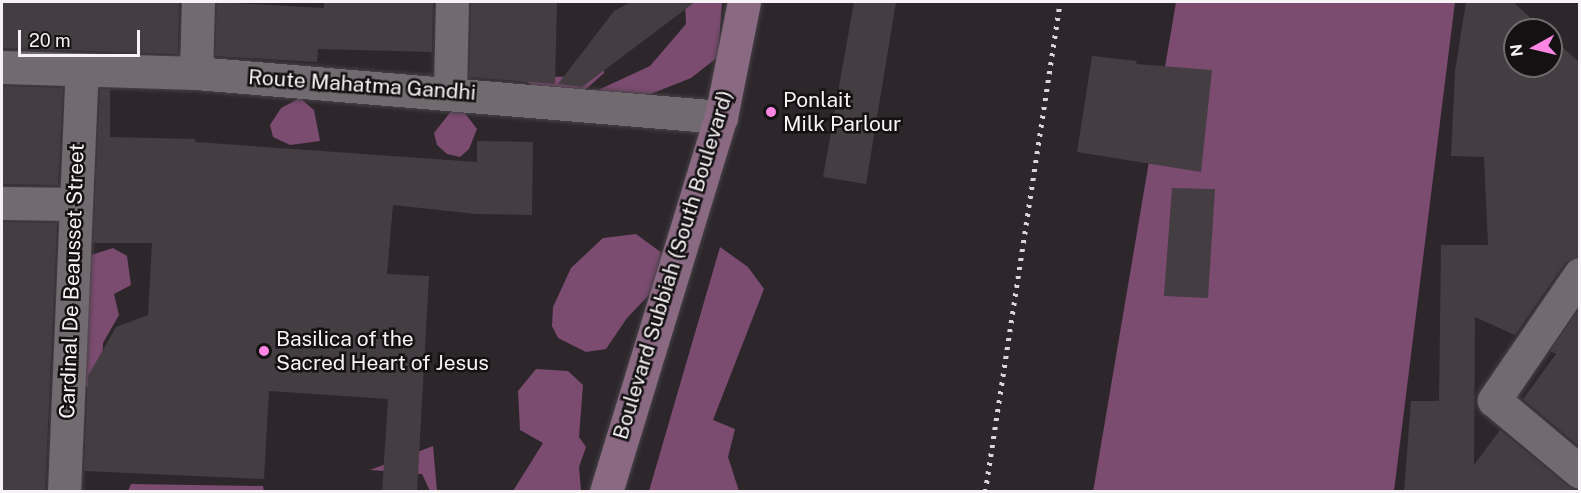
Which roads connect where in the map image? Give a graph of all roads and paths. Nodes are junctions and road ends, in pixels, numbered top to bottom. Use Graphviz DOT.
graph roads {
  1 [pos="198,2"];
  2 [pos="452,2"];
  3 [pos="744,2"];
  4 [pos="2,67"];
  5 [pos="82,71"];
  6 [pos="196,73"];
  7 [pos="450,91"];
  8 [pos="721,117"];
  9 [pos="2,203"];
  10 [pos="74,204"];
  11 [pos="1580,274"];
  12 [pos="1580,472"];
  13 [pos="64,492"];
  14 [pos="606,492"];
  1 -- 6 [label="street"];
  2 -- 7 [label="street"];
  3 -- 8 [label="main road, Boulevard Subbiah (South Boulevard)"];
  4 -- 5 [label="street, Route Mahatma Gandhi"];
  5 -- 6 [label="street, Route Mahatma Gandhi"];
  5 -- 10 [label="street, Cardinal De Beausset Street"];
  6 -- 7 [label="street, Route Mahatma Gandhi"];
  7 -- 8 [label="street, Route Mahatma Gandhi"];
  8 -- 14 [label="main road, Boulevard Subbiah (South Boulevard)"];
  9 -- 10 [label="street"];
  10 -- 13 [label="street, Cardinal De Beausset Street"];
  11 -- 12 [label="street"];
}
